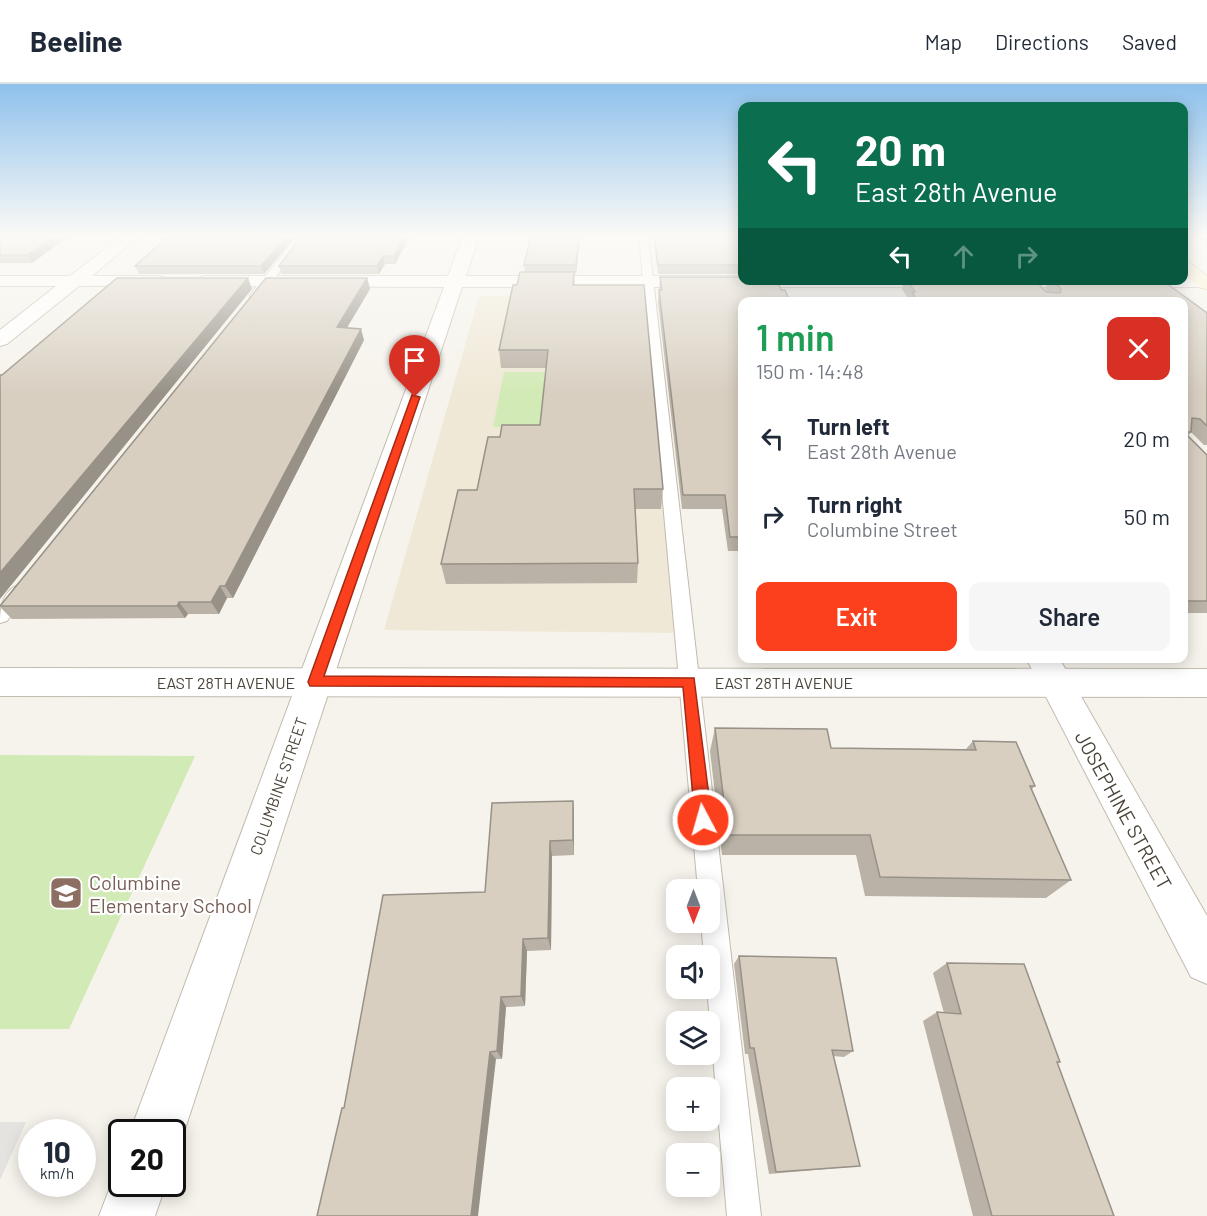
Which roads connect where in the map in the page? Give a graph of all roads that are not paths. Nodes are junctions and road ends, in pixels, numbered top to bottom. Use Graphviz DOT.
graph roads {
  1 [pos="64,289"];
  2 [pos="261,289"];
  3 [pos="452,289"];
  4 [pos="649,289"];
  5 [pos="246,307"];
  6 [pos="0,340"];
  7 [pos="30,578"];
  8 [pos="0,616"];
  9 [pos="1048,670"];
  10 [pos="0,682"];
  11 [pos="315,682"];
  12 [pos="689,682"];
  13 [pos="1207,683"];
  14 [pos="1207,961"];
  15 [pos="162,1119"];
  16 [pos="135,1197"];
  17 [pos="128,1216"];
  18 [pos="744,1216"];
  1 -- 6 [label="street"];
  2 -- 5 [label="lane"];
  3 -- 11 [label="street, COLUMBINE STREET"];
  4 -- 12 [label="lane"];
  7 -- 8 [label="lane"];
  9 -- 12 [label="street, EAST 28TH AVENUE"];
  9 -- 13 [label="street, EAST 28TH AVENUE"];
  9 -- 14 [label="street, JOSEPHINE STREET"];
  10 -- 11 [label="street, EAST 28TH AVENUE"];
  11 -- 12 [label="street, EAST 28TH AVENUE"];
  11 -- 15 [label="street, COLUMBINE STREET"];
  12 -- 18 [label="lane"];
  16 -- 17 [label="street"];
}
